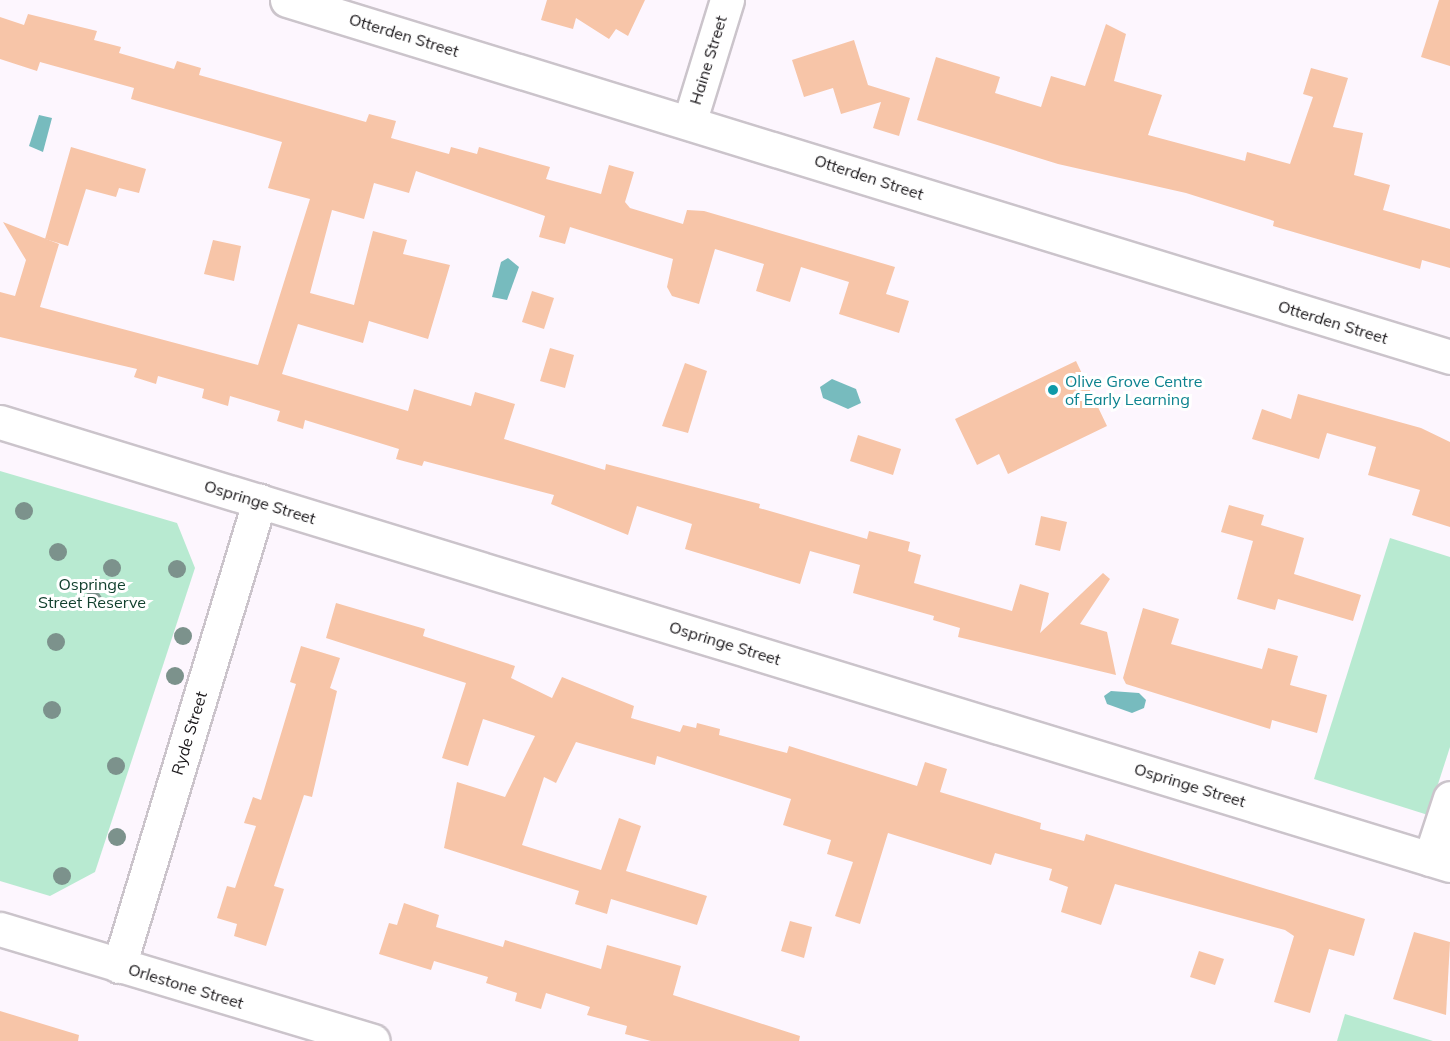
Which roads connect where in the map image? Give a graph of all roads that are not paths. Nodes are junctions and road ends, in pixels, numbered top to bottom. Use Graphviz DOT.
graph roads {
  1 [pos="287,0"];
  2 [pos="727,0"];
  3 [pos="690,120"];
  4 [pos="1450,357"];
  5 [pos="0,422"];
  6 [pos="259,501"];
  7 [pos="1450,798"];
  8 [pos="1440,862"];
  9 [pos="0,929"];
  10 [pos="119,966"];
  11 [pos="373,1041"];
  1 -- 3 [label="street, Otterden Street"];
  2 -- 3 [label="street, Haine Street"];
  3 -- 4 [label="street, Otterden Street"];
  5 -- 6 [label="street, Ospringe Street"];
  6 -- 8 [label="street, Ospringe Street"];
  6 -- 10 [label="street, Ryde Street"];
  7 -- 8 [label="street"];
  9 -- 10 [label="street, Orlestone Street"];
  10 -- 11 [label="street, Orlestone Street"];
}
